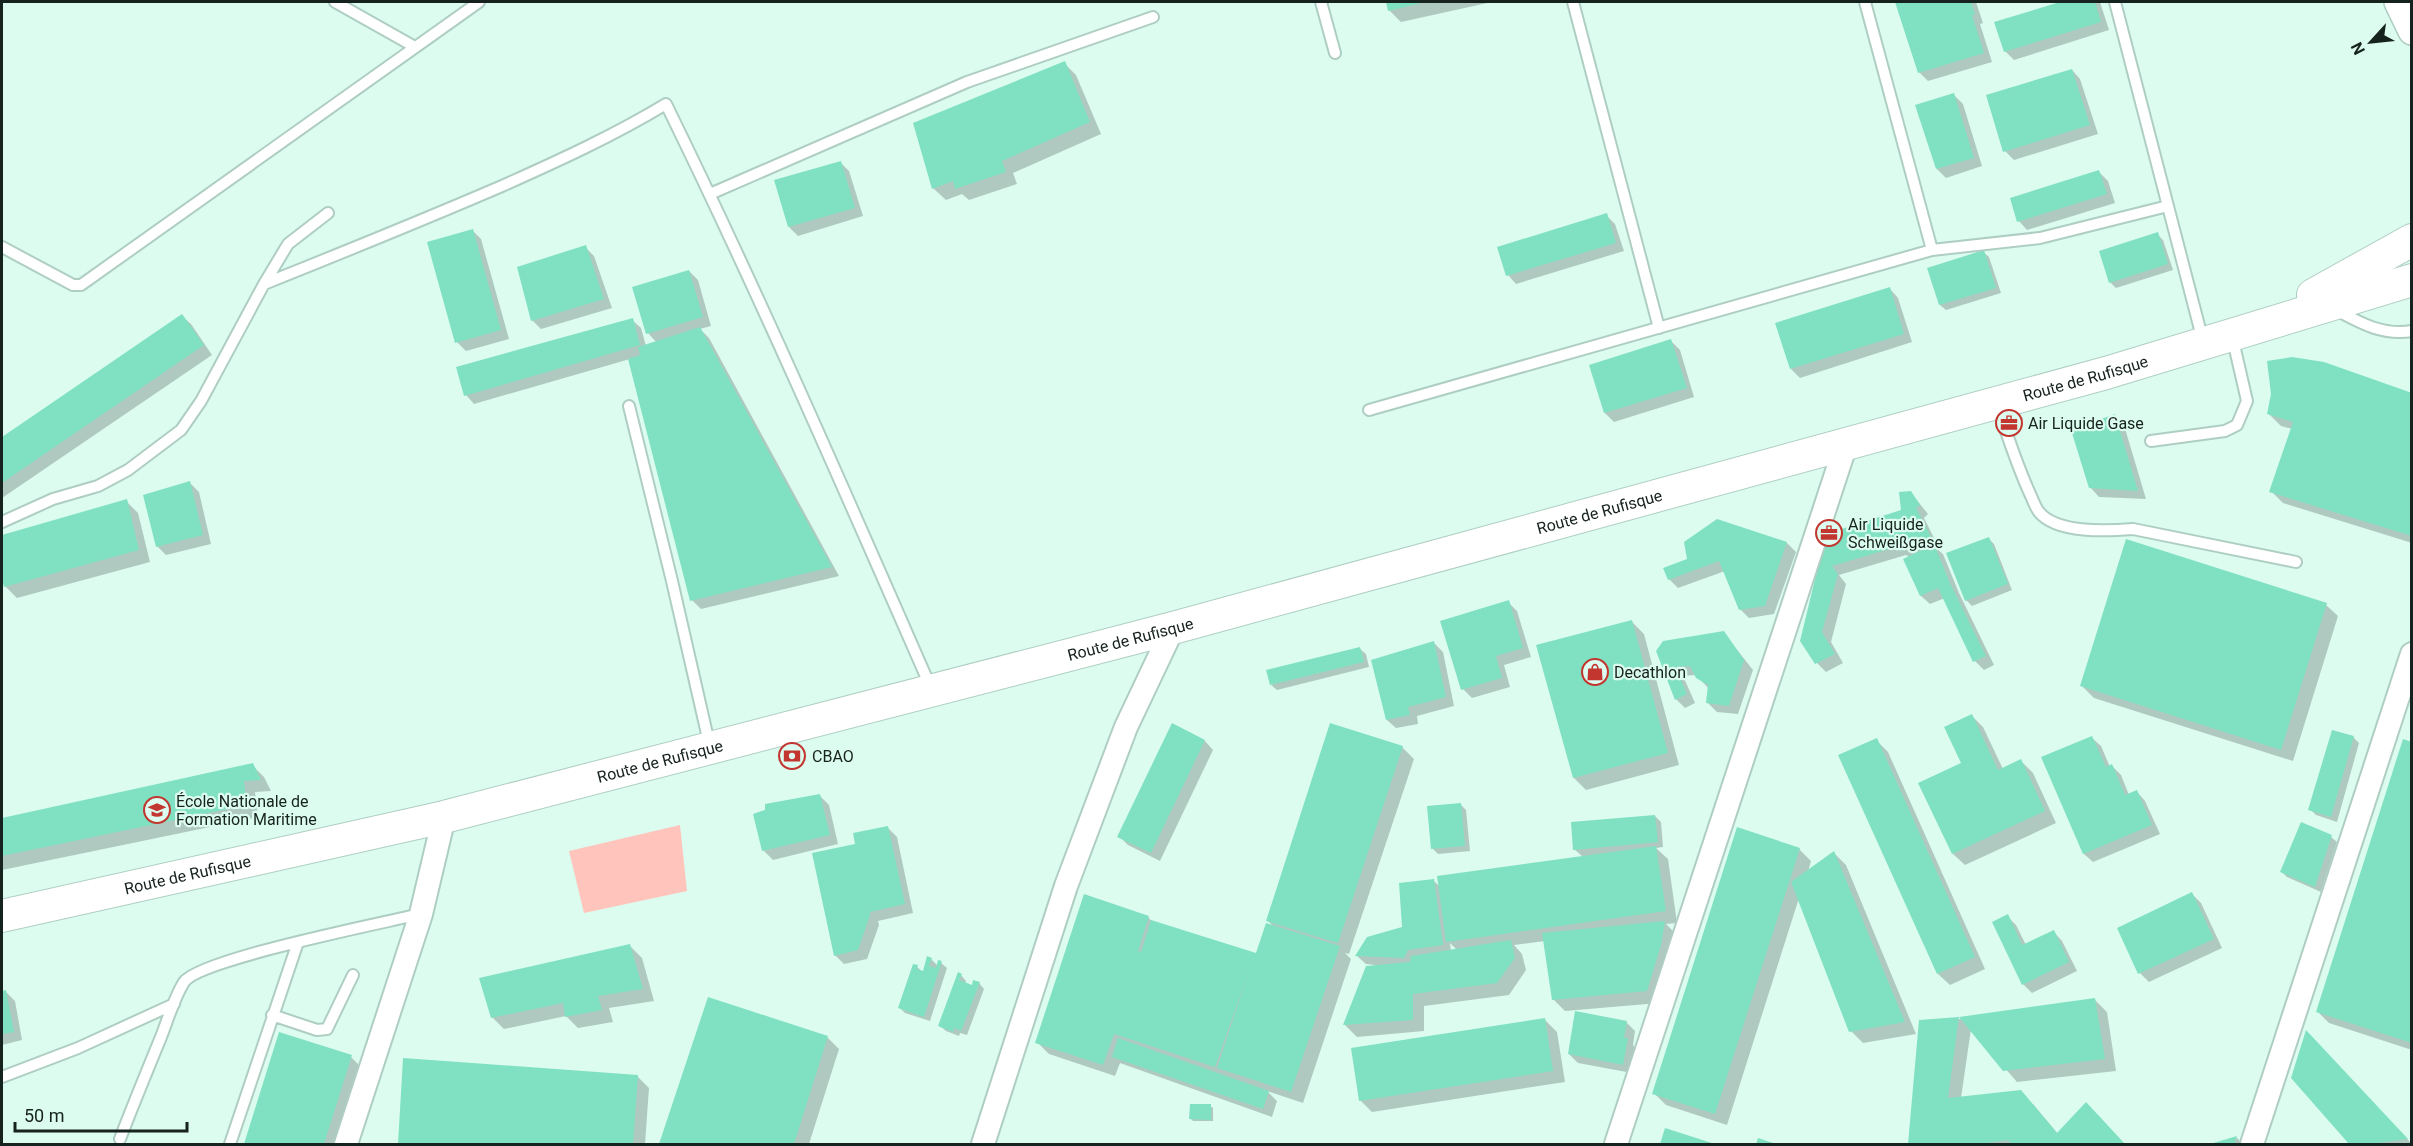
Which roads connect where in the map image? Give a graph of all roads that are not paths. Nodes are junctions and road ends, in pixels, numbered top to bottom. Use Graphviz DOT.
graph roads {
  1 [pos="335,2"];
  2 [pos="479,2"];
  3 [pos="1321,2"];
  4 [pos="1573,2"];
  5 [pos="1865,2"];
  6 [pos="2115,2"];
  7 [pos="2398,2"];
  8 [pos="1154,16"];
  9 [pos="2412,31"];
  10 [pos="415,47"];
  11 [pos="1335,53"];
  12 [pos="710,194"];
  13 [pos="2168,206"];
  14 [pos="328,213"];
  15 [pos="2412,240"];
  16 [pos="2,247"];
  17 [pos="1932,250"];
  18 [pos="2412,280"];
  19 [pos="264,284"];
  20 [pos="2328,305"];
  21 [pos="1659,328"];
  22 [pos="2412,331"];
  23 [pos="2229,335"];
  24 [pos="1997,403"];
  25 [pos="629,406"];
  26 [pos="1369,410"];
  27 [pos="2151,441"];
  28 [pos="1846,444"];
  29 [pos="2,522"];
  30 [pos="2296,562"];
  31 [pos="1173,628"];
  32 [pos="2412,654"];
  33 [pos="932,691"];
  34 [pos="711,750"];
  35 [pos="444,817"];
  36 [pos="420,914"];
  37 [pos="2,916"];
  38 [pos="298,942"];
  39 [pos="353,975"];
  40 [pos="174,1004"];
  41 [pos="272,1015"];
  42 [pos="2,1077"];
  43 [pos="120,1139"];
  44 [pos="230,1144"];
  45 [pos="346,1144"];
  46 [pos="983,1144"];
  47 [pos="1616,1144"];
  48 [pos="2252,1144"];
  1 -- 10 [label="lane"];
  2 -- 10 [label="lane"];
  3 -- 11 [label="lane"];
  4 -- 21 [label="lane"];
  5 -- 17 [label="lane"];
  6 -- 13 [label="lane"];
  7 -- 9 [label="street"];
  8 -- 12 [label="lane"];
  10 -- 16 [label="lane"];
  12 -- 19 [label="lane"];
  12 -- 33 [label="lane"];
  13 -- 17 [label="lane"];
  13 -- 23 [label="lane"];
  14 -- 19 [label="lane"];
  15 -- 23 [label="main road, Route de Rufisque"];
  17 -- 21 [label="lane"];
  18 -- 20 [label="main road, Route de Rufisque"];
  19 -- 29 [label="lane"];
  20 -- 22 [label="lane"];
  20 -- 23 [label="main road, Route de Rufisque"];
  21 -- 26 [label="lane"];
  23 -- 24 [label="main road, Route de Rufisque"];
  23 -- 27 [label="lane"];
  24 -- 28 [label="main road, Route de Rufisque"];
  24 -- 30 [label="lane"];
  25 -- 34 [label="lane"];
  28 -- 31 [label="main road, Route de Rufisque"];
  28 -- 47 [label="street"];
  31 -- 33 [label="main road, Route de Rufisque"];
  31 -- 46 [label="street"];
  32 -- 48 [label="street"];
  33 -- 34 [label="main road, Route de Rufisque"];
  34 -- 35 [label="main road, Route de Rufisque"];
  35 -- 36 [label="street"];
  35 -- 37 [label="main road, Route de Rufisque"];
  36 -- 38 [label="lane"];
  36 -- 45 [label="street"];
  38 -- 40 [label="lane"];
  38 -- 41 [label="lane"];
  39 -- 41 [label="lane"];
  40 -- 42 [label="lane"];
  40 -- 43 [label="lane"];
  41 -- 44 [label="lane"];
}
